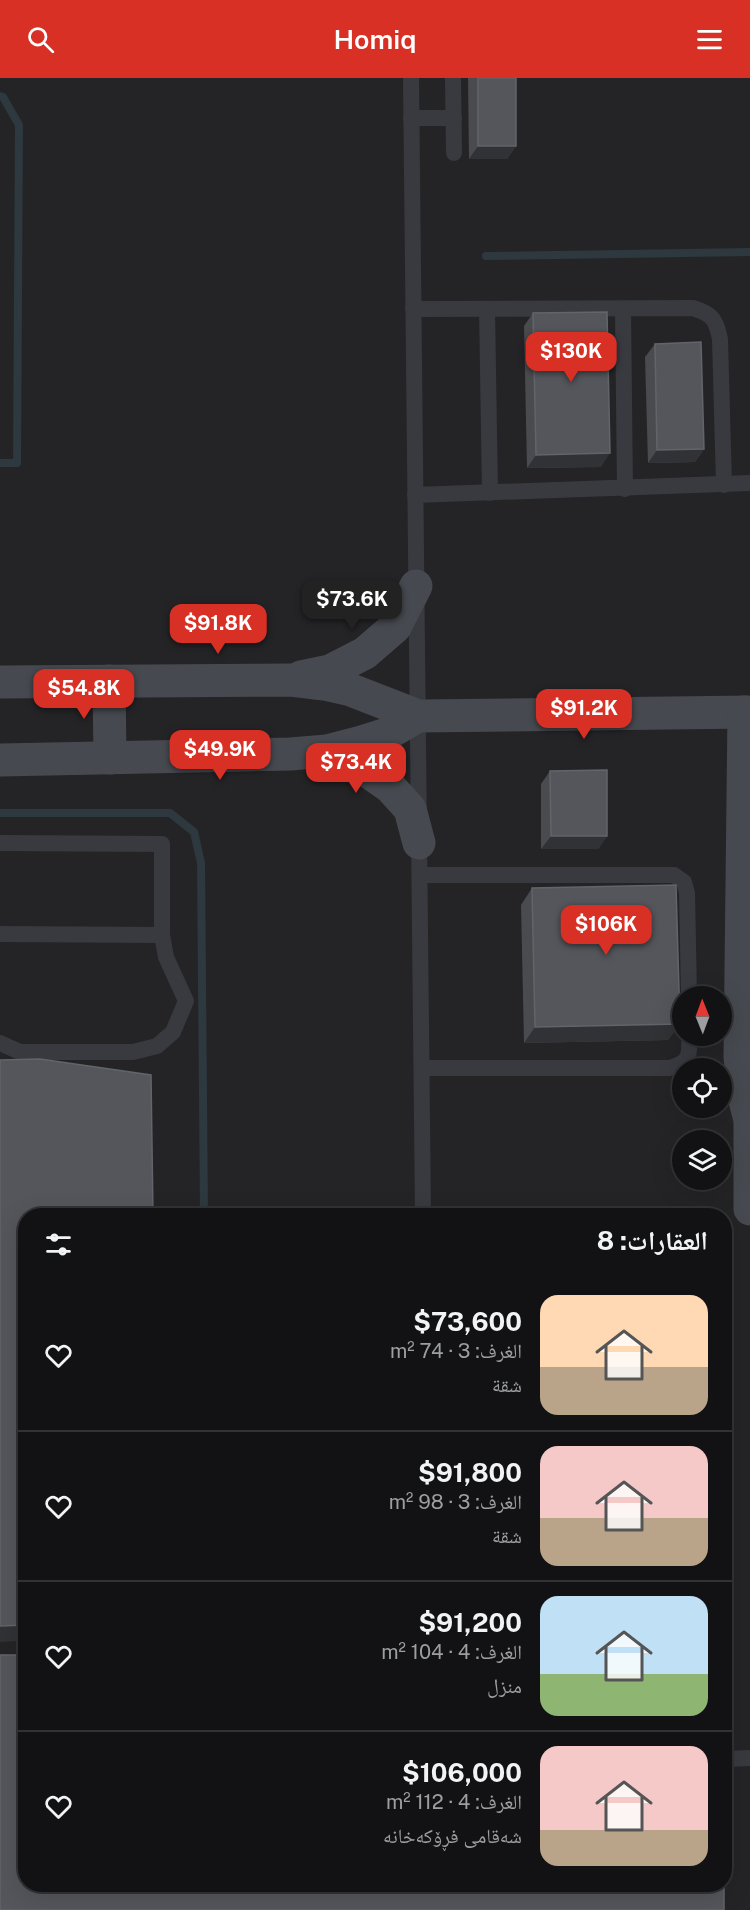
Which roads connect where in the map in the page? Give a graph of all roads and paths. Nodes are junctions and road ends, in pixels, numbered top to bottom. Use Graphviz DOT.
graph roads {
  1 [pos="411,78"];
  2 [pos="453,80"];
  3 [pos="411,118"];
  4 [pos="454,118"];
  5 [pos="454,153"];
  6 [pos="413,309"];
  7 [pos="487,309"];
  8 [pos="623,309"];
  9 [pos="750,483"];
  10 [pos="724,485"];
  11 [pos="625,489"];
  12 [pos="490,493"];
  13 [pos="415,495"];
  14 [pos="416,586"];
  15 [pos="291,680"];
  16 [pos="109,681"];
  17 [pos="1,682"];
  18 [pos="747,712"];
  19 [pos="418,716"];
  20 [pos="290,754"];
  21 [pos="110,758"];
  22 [pos="1,760"];
  23 [pos="0,843"];
  24 [pos="419,843"];
  25 [pos="746,855"];
  26 [pos="420,875"];
  27 [pos="0,934"];
  28 [pos="162,936"];
  29 [pos="689,986"];
  30 [pos="0,1043"];
  31 [pos="689,1046"];
  32 [pos="422,1068"];
  33 [pos="749,1111"];
  34 [pos="423,1208"];
  35 [pos="750,1209"];
  36 [pos="750,1758"];
  37 [pos="732,1759"];
  1 -- 3 [label="lane"];
  2 -- 4 [label="lane"];
  3 -- 4 [label="lane"];
  3 -- 6 [label="lane"];
  4 -- 5 [label="lane"];
  6 -- 7 [label="lane"];
  6 -- 13 [label="lane"];
  7 -- 8 [label="lane"];
  7 -- 12 [label="lane"];
  8 -- 10 [label="lane"];
  8 -- 11 [label="lane"];
  9 -- 10 [label="lane"];
  10 -- 11 [label="lane"];
  11 -- 12 [label="lane"];
  12 -- 13 [label="lane"];
  13 -- 14 [label="lane"];
  14 -- 15 [label="street"];
  14 -- 19 [label="lane"];
  15 -- 16 [label="street"];
  15 -- 19 [label="street"];
  16 -- 17 [label="street"];
  16 -- 21 [label="street"];
  18 -- 19 [label="street"];
  18 -- 25 [label="street"];
  19 -- 20 [label="street"];
  19 -- 24 [label="lane"];
  20 -- 21 [label="street"];
  20 -- 24 [label="street"];
  21 -- 22 [label="street"];
  23 -- 28 [label="lane"];
  24 -- 26 [label="lane"];
  25 -- 33 [label="street"];
  26 -- 29 [label="lane"];
  26 -- 32 [label="lane"];
  27 -- 28 [label="lane"];
  28 -- 30 [label="lane"];
  31 -- 32 [label="lane"];
  32 -- 34 [label="lane"];
  33 -- 35 [label="street"];
  36 -- 37 [label="lane"];
}
